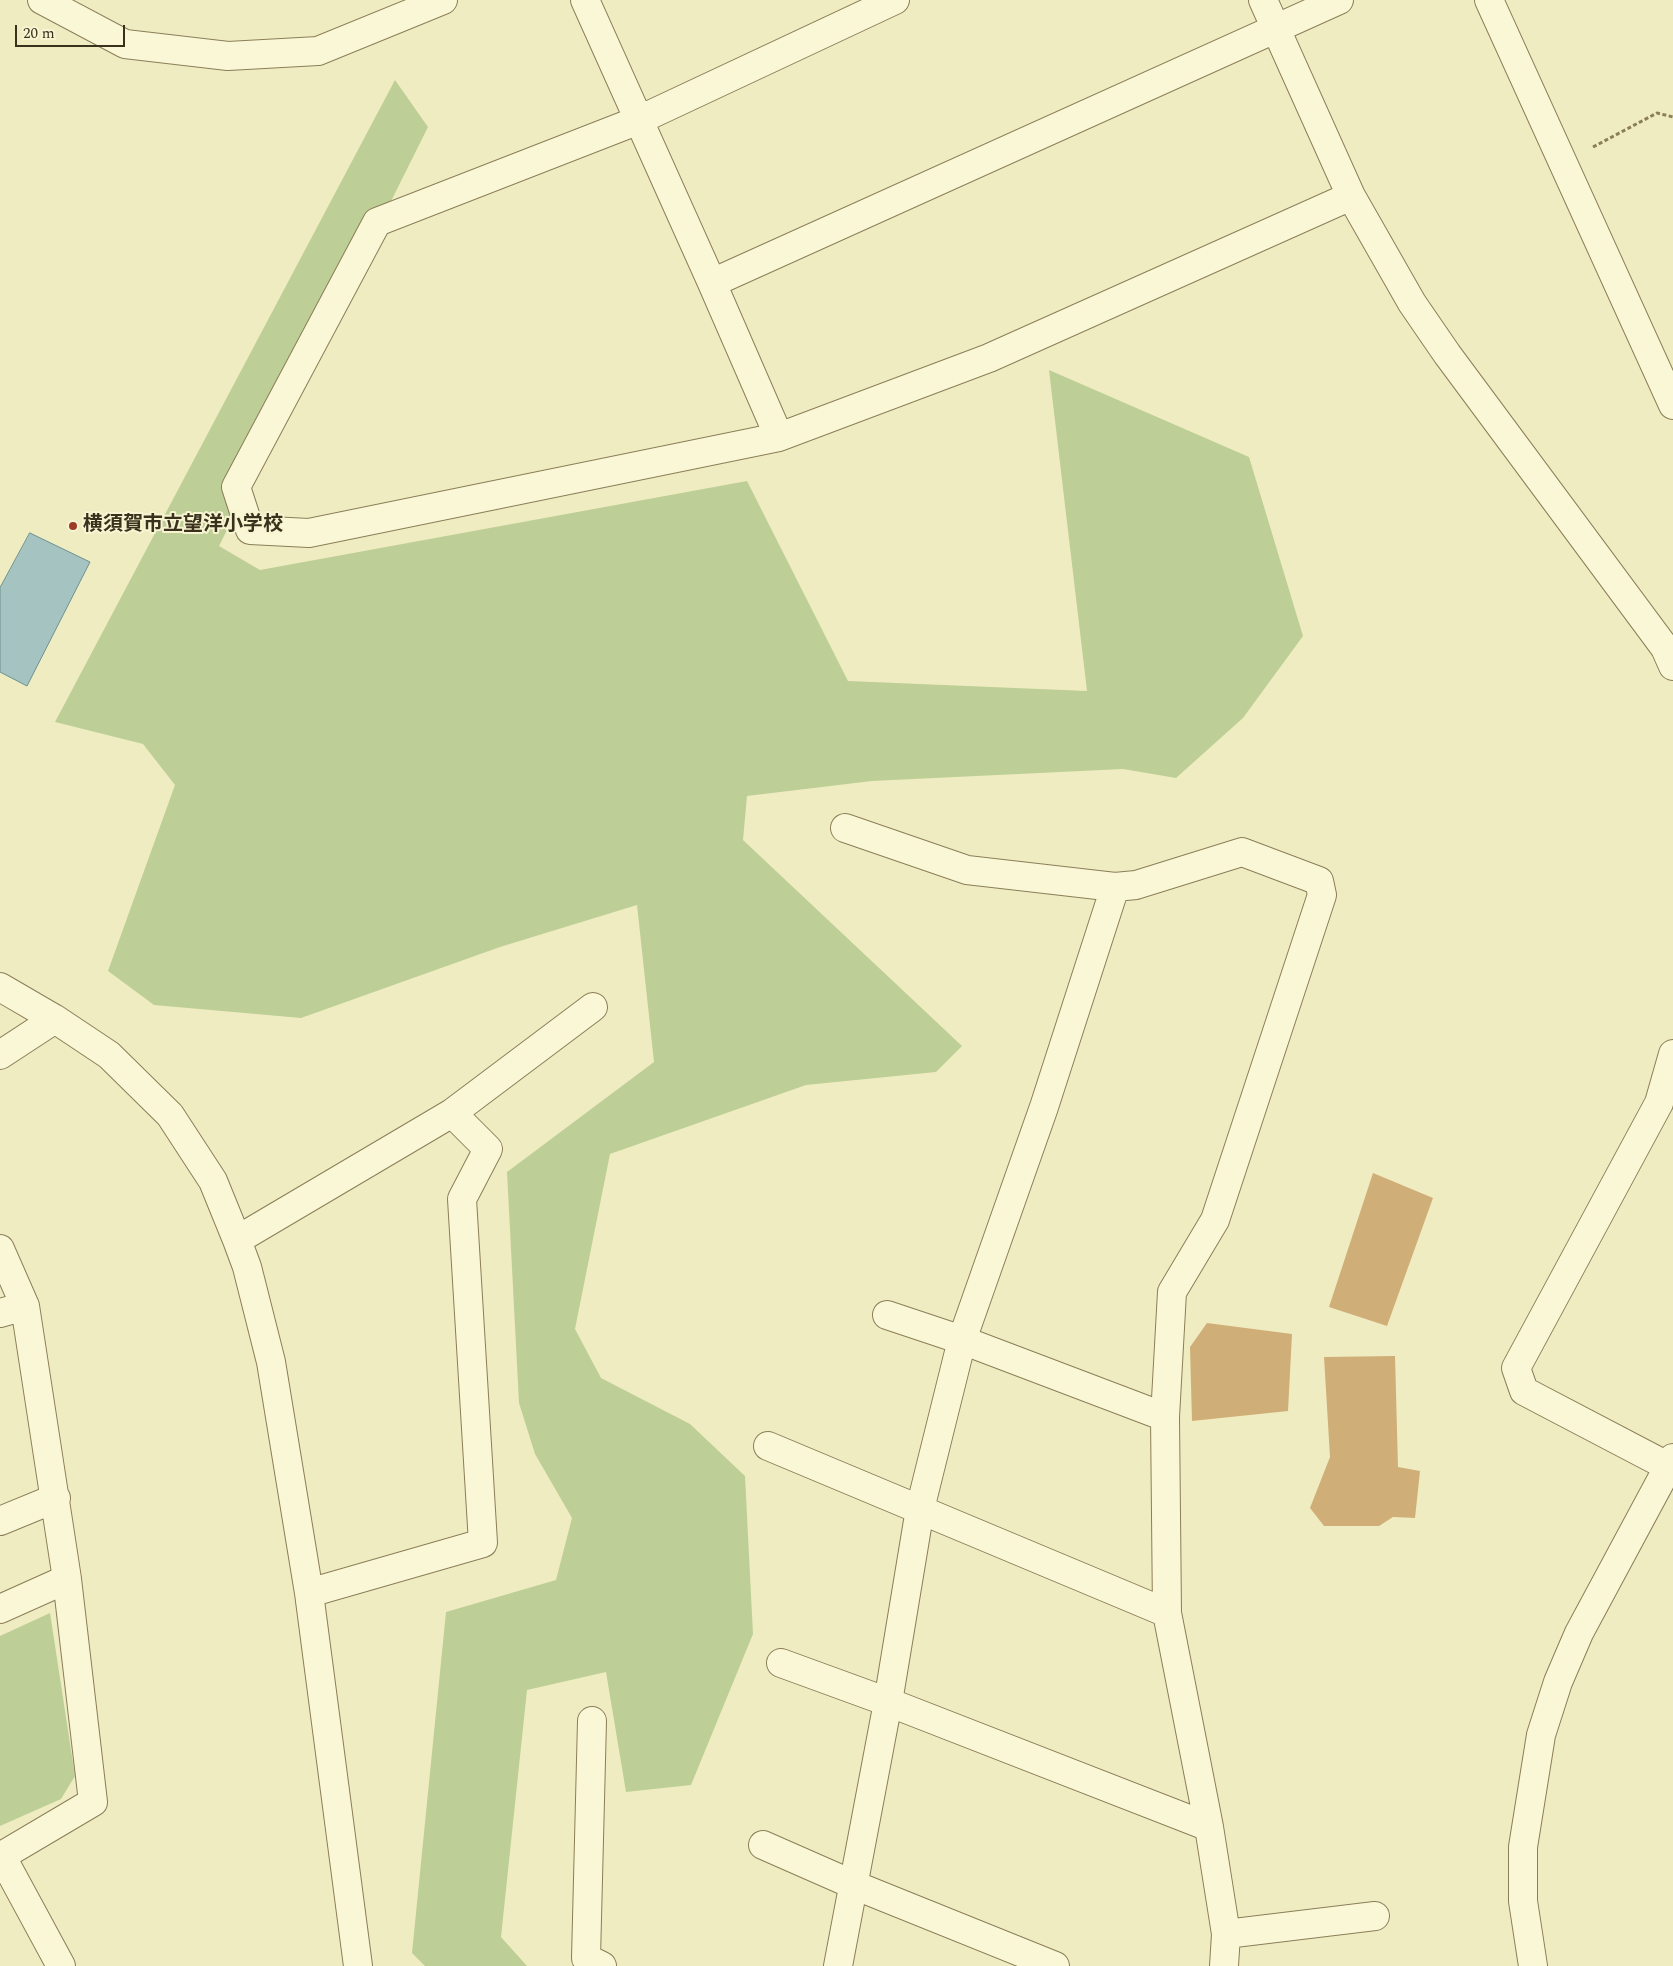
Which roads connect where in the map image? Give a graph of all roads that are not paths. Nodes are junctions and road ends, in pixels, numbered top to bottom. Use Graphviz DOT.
graph roads {
  1 [pos="42,0"];
  2 [pos="443,0"];
  3 [pos="585,0"];
  4 [pos="895,0"];
  5 [pos="1262,0"];
  6 [pos="1339,0"];
  7 [pos="1489,0"];
  8 [pos="1276,29"];
  9 [pos="639,120"];
  10 [pos="1351,196"];
  11 [pos="712,282"];
  12 [pos="1673,405"];
  13 [pos="779,437"];
  14 [pos="1673,666"];
  15 [pos="845,828"];
  16 [pos="1115,887"];
  17 [pos="0,987"];
  18 [pos="593,1008"];
  19 [pos="55,1019"];
  20 [pos="1673,1054"];
  21 [pos="0,1055"];
  22 [pos="452,1113"];
  23 [pos="237,1240"];
  24 [pos="0,1249"];
  25 [pos="12,1309"];
  26 [pos="887,1315"];
  27 [pos="962,1340"];
  28 [pos="1165,1416"];
  29 [pos="768,1446"];
  30 [pos="1672,1465"];
  31 [pos="56,1498"];
  32 [pos="920,1508"];
  33 [pos="0,1521"];
  34 [pos="68,1579"];
  35 [pos="309,1592"];
  36 [pos="0,1610"];
  37 [pos="1167,1613"];
  38 [pos="781,1663"];
  39 [pos="888,1702"];
  40 [pos="592,1721"];
  41 [pos="1208,1827"];
  42 [pos="763,1845"];
  43 [pos="1,1857"];
  44 [pos="854,1885"];
  45 [pos="1375,1916"];
  46 [pos="1226,1934"];
  47 [pos="61,1966"];
  48 [pos="358,1966"];
  49 [pos="602,1966"];
  50 [pos="838,1966"];
  51 [pos="1055,1966"];
  52 [pos="1224,1966"];
  53 [pos="1533,1966"];
  1 -- 2 [label="street"];
  3 -- 9 [label="street"];
  4 -- 9 [label="street"];
  5 -- 8 [label="street"];
  6 -- 8 [label="street"];
  7 -- 12 [label="street"];
  8 -- 10 [label="street"];
  8 -- 11 [label="street"];
  9 -- 11 [label="street"];
  9 -- 13 [label="street"];
  10 -- 13 [label="street"];
  10 -- 14 [label="street"];
  11 -- 13 [label="street"];
  15 -- 16 [label="street"];
  16 -- 27 [label="street"];
  16 -- 28 [label="street"];
  17 -- 19 [label="street"];
  18 -- 22 [label="street"];
  19 -- 21 [label="street"];
  19 -- 23 [label="street"];
  20 -- 30 [label="street"];
  22 -- 23 [label="street"];
  22 -- 35 [label="street"];
  23 -- 35 [label="street"];
  24 -- 25 [label="street"];
  25 -- 31 [label="street"];
  26 -- 27 [label="street"];
  27 -- 28 [label="street"];
  27 -- 32 [label="street"];
  28 -- 37 [label="street"];
  29 -- 32 [label="street"];
  30 -- 53 [label="street"];
  31 -- 33 [label="street"];
  31 -- 34 [label="street"];
  32 -- 37 [label="street"];
  32 -- 39 [label="street"];
  34 -- 36 [label="street"];
  34 -- 43 [label="street"];
  35 -- 48 [label="street"];
  37 -- 41 [label="street"];
  38 -- 39 [label="street"];
  39 -- 41 [label="street"];
  39 -- 44 [label="street"];
  40 -- 49 [label="street"];
  41 -- 46 [label="street"];
  42 -- 44 [label="street"];
  43 -- 47 [label="street"];
  44 -- 50 [label="street"];
  44 -- 51 [label="street"];
  45 -- 46 [label="street"];
  46 -- 52 [label="street"];
}
